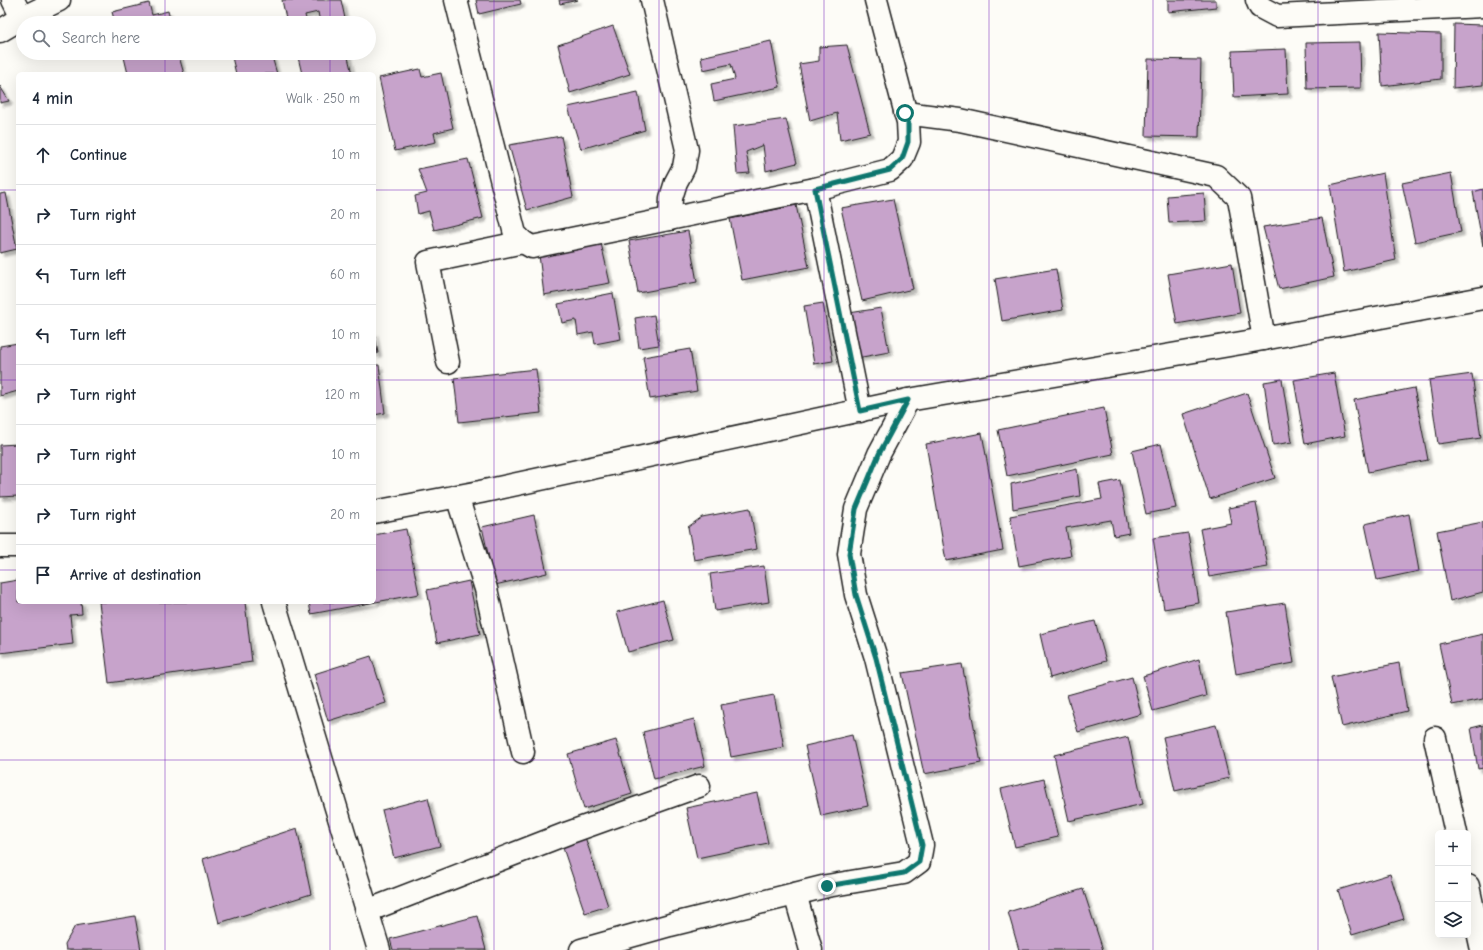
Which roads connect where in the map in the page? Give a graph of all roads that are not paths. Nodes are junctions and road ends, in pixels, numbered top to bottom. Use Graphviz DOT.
graph roads {
  1 [pos="59,0"];
  2 [pos="456,0"];
  3 [pos="652,0"];
  4 [pos="876,0"];
  5 [pos="1257,0"];
  6 [pos="1483,6"];
  7 [pos="18,9"];
  8 [pos="0,31"];
  9 [pos="905,113"];
  10 [pos="815,189"];
  11 [pos="670,219"];
  12 [pos="522,242"];
  13 [pos="1483,298"];
  14 [pos="1264,339"];
  15 [pos="448,362"];
  16 [pos="908,400"];
  17 [pos="860,411"];
  18 [pos="457,496"];
  19 [pos="376,512"];
  20 [pos="0,546"];
  21 [pos="16,546"];
  22 [pos="275,604"];
  23 [pos="1435,738"];
  24 [pos="523,752"];
  25 [pos="699,786"];
  26 [pos="1455,830"];
  27 [pos="796,894"];
  28 [pos="1471,900"];
  29 [pos="367,912"];
  30 [pos="379,950"];
  31 [pos="581,950"];
  32 [pos="811,950"];
  33 [pos="1482,950"];
  1 -- 7 [label="street"];
  2 -- 12 [label="street"];
  3 -- 11 [label="street"];
  4 -- 9 [label="street"];
  5 -- 6 [label="street"];
  7 -- 8 [label="street"];
  9 -- 10 [label="street"];
  9 -- 14 [label="street"];
  10 -- 11 [label="street"];
  10 -- 17 [label="street"];
  11 -- 12 [label="street"];
  12 -- 15 [label="street"];
  13 -- 14 [label="street"];
  14 -- 16 [label="street"];
  16 -- 17 [label="street"];
  16 -- 27 [label="street"];
  17 -- 18 [label="street"];
  18 -- 19 [label="street"];
  18 -- 24 [label="street"];
  20 -- 21 [label="street"];
  22 -- 29 [label="street"];
  23 -- 26 [label="street"];
  25 -- 29 [label="street"];
  27 -- 31 [label="street"];
  27 -- 32 [label="street"];
  28 -- 33 [label="street"];
  29 -- 30 [label="street"];
}
